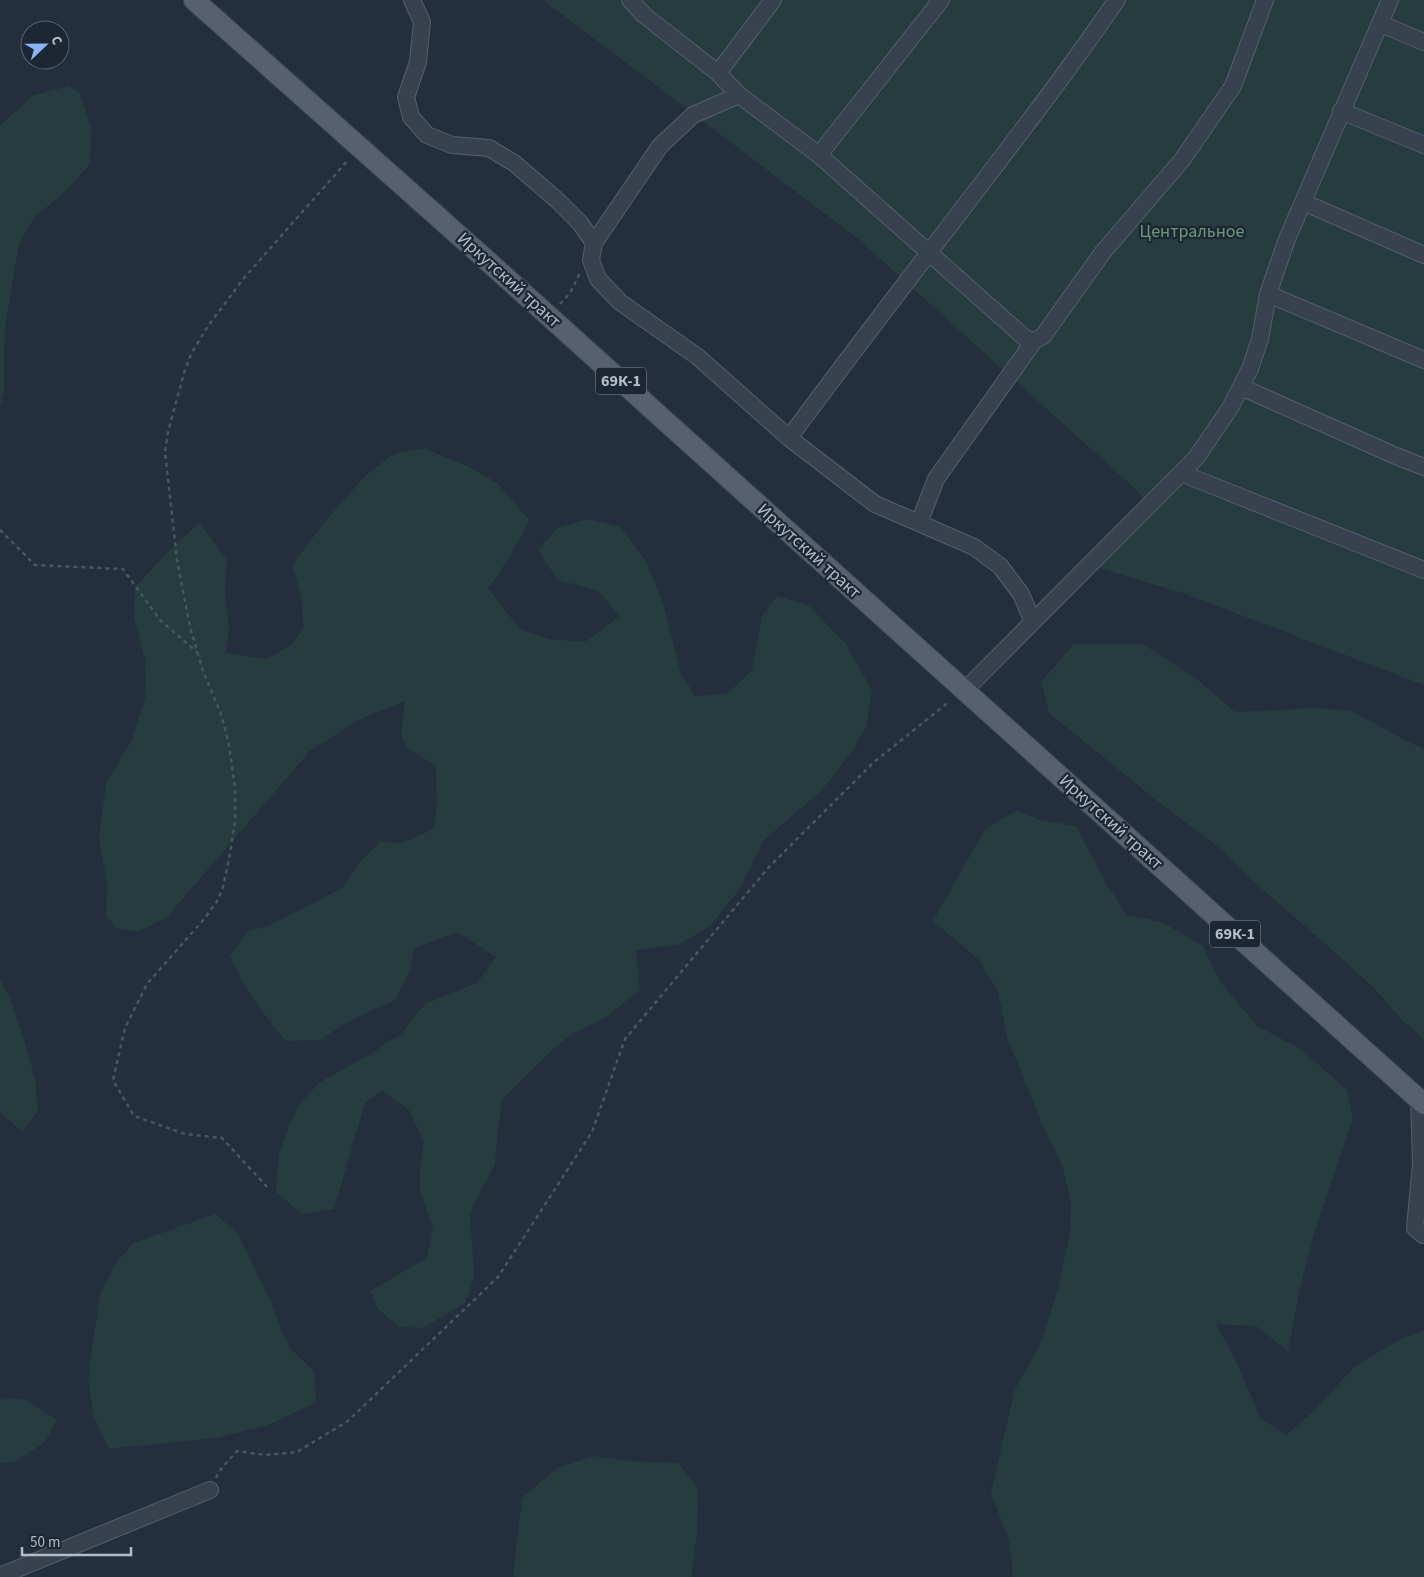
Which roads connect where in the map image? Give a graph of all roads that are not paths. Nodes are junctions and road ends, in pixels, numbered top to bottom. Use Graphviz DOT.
graph roads {
  1 [pos="194,0"];
  2 [pos="412,0"];
  3 [pos="630,0"];
  4 [pos="773,0"];
  5 [pos="941,0"];
  6 [pos="1117,0"];
  7 [pos="1265,0"];
  8 [pos="1390,0"];
  9 [pos="1381,24"];
  10 [pos="1424,42"];
  11 [pos="718,73"];
  12 [pos="739,95"];
  13 [pos="1341,112"];
  14 [pos="1424,145"];
  15 [pos="819,155"];
  16 [pos="1303,202"];
  17 [pos="594,243"];
  18 [pos="929,252"];
  19 [pos="1424,255"];
  20 [pos="1268,294"];
  21 [pos="1034,340"];
  22 [pos="1424,360"];
  23 [pos="1241,387"];
  24 [pos="789,438"];
  25 [pos="1424,466"];
  26 [pos="1181,473"];
  27 [pos="919,523"];
  28 [pos="1424,570"];
  29 [pos="1033,622"];
  30 [pos="964,691"];
  31 [pos="1421,1102"];
  32 [pos="1423,1235"];
  33 [pos="210,1490"];
  34 [pos="0,1576"];
  1 -- 30 [label="main road, Иркутский тракт / 69К-1"];
  2 -- 17 [label="street"];
  3 -- 11 [label="street"];
  4 -- 11 [label="street"];
  5 -- 15 [label="street"];
  6 -- 18 [label="street"];
  7 -- 21 [label="street"];
  8 -- 9 [label="street"];
  9 -- 10 [label="street"];
  9 -- 13 [label="street"];
  11 -- 12 [label="street"];
  12 -- 15 [label="street"];
  12 -- 17 [label="street"];
  13 -- 14 [label="street"];
  13 -- 16 [label="street"];
  15 -- 18 [label="street"];
  16 -- 19 [label="street"];
  16 -- 20 [label="street"];
  17 -- 24 [label="street"];
  18 -- 21 [label="street"];
  18 -- 24 [label="street"];
  20 -- 22 [label="street"];
  20 -- 23 [label="street"];
  21 -- 27 [label="street"];
  23 -- 25 [label="street"];
  23 -- 26 [label="street"];
  24 -- 27 [label="street"];
  26 -- 28 [label="street"];
  26 -- 29 [label="street"];
  27 -- 29 [label="street"];
  29 -- 30 [label="street"];
  30 -- 31 [label="main road, Иркутский тракт / 69К-1"];
  31 -- 32 [label="street"];
  33 -- 34 [label="street"];
}
